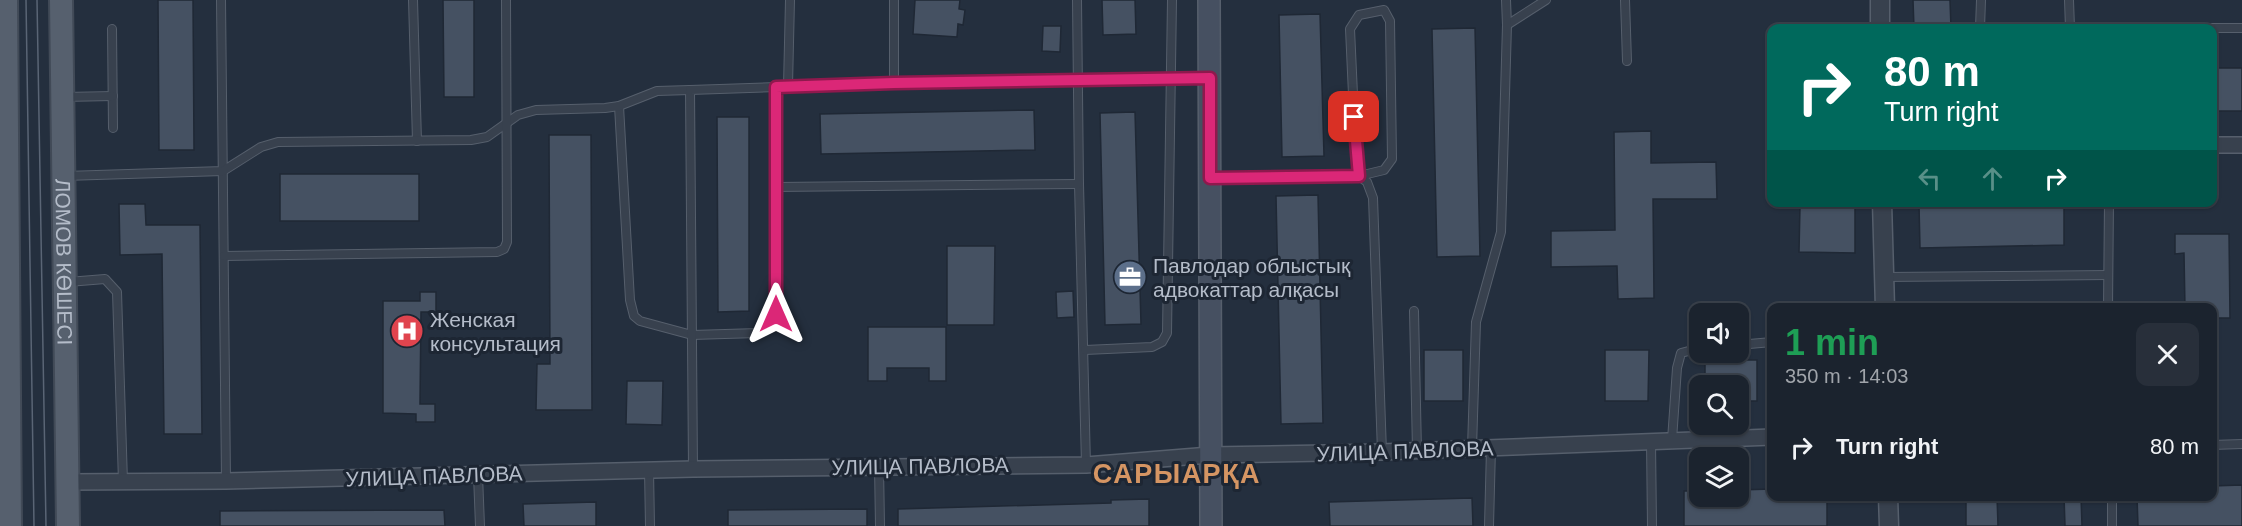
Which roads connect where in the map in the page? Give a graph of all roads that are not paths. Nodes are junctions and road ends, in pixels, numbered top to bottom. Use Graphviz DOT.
graph roads {
  1 [pos="6,0"];
  2 [pos="61,0"];
  3 [pos="221,0"];
  4 [pos="413,0"];
  5 [pos="506,0"];
  6 [pos="790,0"];
  7 [pos="894,0"];
  8 [pos="1077,0"];
  9 [pos="1172,0"];
  10 [pos="1209,0"];
  11 [pos="1506,0"];
  12 [pos="1546,0"];
  13 [pos="1625,0"];
  14 [pos="1880,0"];
  15 [pos="1981,0"];
  16 [pos="2069,0"];
  17 [pos="1880,24"];
  18 [pos="1980,24"];
  19 [pos="2070,24"];
  20 [pos="1507,25"];
  21 [pos="2217,28"];
  22 [pos="2242,28"];
  23 [pos="112,29"];
  24 [pos="1627,61"];
  25 [pos="1210,78"];
  26 [pos="1078,80"];
  27 [pos="1171,80"];
  28 [pos="894,83"];
  29 [pos="788,86"];
  30 [pos="776,87"];
  31 [pos="690,90"];
  32 [pos="113,96"];
  33 [pos="62,97"];
  34 [pos="619,106"];
  35 [pos="506,125"];
  36 [pos="113,128"];
  37 [pos="417,141"];
  38 [pos="2217,145"];
  39 [pos="2242,145"];
  40 [pos="223,171"];
  41 [pos="63,176"];
  42 [pos="1359,176"];
  43 [pos="1210,178"];
  44 [pos="1079,184"];
  45 [pos="776,187"];
  46 [pos="1882,207"];
  47 [pos="2109,207"];
  48 [pos="4,254"];
  49 [pos="224,256"];
  50 [pos="2108,275"];
  51 [pos="1884,277"];
  52 [pos="66,282"];
  53 [pos="1885,303"];
  54 [pos="2108,303"];
  55 [pos="1414,311"];
  56 [pos="692,335"];
  57 [pos="1767,342"];
  58 [pos="1749,344"];
  59 [pos="1085,350"];
  60 [pos="1689,351"];
  61 [pos="1767,437"];
  62 [pos="1672,440"];
  63 [pos="1651,441"];
  64 [pos="2242,444"];
  65 [pos="2217,445"];
  66 [pos="1472,448"];
  67 [pos="1491,448"];
  68 [pos="1417,451"];
  69 [pos="1382,452"];
  70 [pos="1210,456"];
  71 [pos="1086,465"];
  72 [pos="879,466"];
  73 [pos="693,469"];
  74 [pos="649,470"];
  75 [pos="478,475"];
  76 [pos="226,481"];
  77 [pos="68,482"];
  78 [pos="123,482"];
  79 [pos="1888,501"];
  80 [pos="2112,501"];
  81 [pos="7,512"];
  82 [pos="68,526"];
  83 [pos="480,526"];
  84 [pos="650,526"];
  85 [pos="880,526"];
  86 [pos="1211,526"];
  87 [pos="1489,526"];
  88 [pos="1652,526"];
  89 [pos="1889,526"];
  90 [pos="2112,526"];
  1 -- 48 [label="main road"];
  2 -- 33 [label="main road, ЛОМОВ КӨШЕСІ"];
  3 -- 40 [label="lane"];
  4 -- 37 [label="lane"];
  5 -- 35 [label="lane"];
  6 -- 29 [label="lane"];
  7 -- 28 [label="lane"];
  8 -- 26 [label="lane"];
  9 -- 27 [label="lane"];
  10 -- 25 [label="main road"];
  11 -- 20 [label="lane"];
  12 -- 20 [label="lane"];
  13 -- 24 [label="lane"];
  14 -- 17 [label="street"];
  15 -- 18 [label="lane"];
  16 -- 19 [label="lane"];
  20 -- 66 [label="lane"];
  21 -- 22 [label="lane"];
  23 -- 32 [label="lane"];
  25 -- 27 [label="lane"];
  25 -- 43 [label="main road"];
  26 -- 27 [label="lane"];
  26 -- 28 [label="lane"];
  26 -- 44 [label="lane"];
  27 -- 59 [label="lane"];
  28 -- 29 [label="lane"];
  29 -- 30 [label="lane"];
  30 -- 31 [label="lane"];
  30 -- 45 [label="lane"];
  31 -- 34 [label="lane"];
  31 -- 56 [label="lane"];
  32 -- 33 [label="lane"];
  32 -- 36 [label="lane"];
  33 -- 41 [label="main road, ЛОМОВ КӨШЕСІ"];
  34 -- 35 [label="lane"];
  34 -- 56 [label="lane"];
  35 -- 37 [label="lane"];
  35 -- 49 [label="lane"];
  37 -- 40 [label="lane"];
  38 -- 39 [label="street"];
  40 -- 41 [label="lane"];
  40 -- 49 [label="lane"];
  41 -- 52 [label="main road, ЛОМОВ КӨШЕСІ"];
  42 -- 42 [label="lane"];
  42 -- 43 [label="lane"];
  42 -- 69 [label="lane"];
  43 -- 70 [label="main road"];
  44 -- 45 [label="lane"];
  44 -- 59 [label="lane"];
  45 -- 56 [label="lane"];
  46 -- 51 [label="street"];
  47 -- 50 [label="lane"];
  48 -- 81 [label="main road"];
  49 -- 76 [label="lane"];
  50 -- 51 [label="lane"];
  50 -- 54 [label="lane"];
  51 -- 53 [label="street"];
  52 -- 77 [label="main road, ЛОМОВ КӨШЕСІ"];
  52 -- 78 [label="lane"];
  55 -- 68 [label="lane"];
  56 -- 73 [label="lane"];
  57 -- 58 [label="lane"];
  59 -- 71 [label="lane"];
  60 -- 62 [label="lane"];
  61 -- 62 [label="street, УЛИЦА ПАВЛОВА"];
  62 -- 63 [label="street, УЛИЦА ПАВЛОВА"];
  63 -- 67 [label="street, УЛИЦА ПАВЛОВА"];
  63 -- 88 [label="lane"];
  64 -- 65 [label="lane"];
  66 -- 67 [label="street, УЛИЦА ПАВЛОВА"];
  66 -- 68 [label="street, УЛИЦА ПАВЛОВА"];
  67 -- 87 [label="lane"];
  68 -- 69 [label="street, УЛИЦА ПАВЛОВА"];
  69 -- 70 [label="street, УЛИЦА ПАВЛОВА"];
  70 -- 71 [label="street, УЛИЦА ПАВЛОВА"];
  70 -- 86 [label="main road"];
  71 -- 72 [label="street, УЛИЦА ПАВЛОВА"];
  72 -- 73 [label="street, УЛИЦА ПАВЛОВА"];
  72 -- 85 [label="lane"];
  73 -- 74 [label="street, УЛИЦА ПАВЛОВА"];
  74 -- 75 [label="street, УЛИЦА ПАВЛОВА"];
  74 -- 84 [label="lane"];
  75 -- 76 [label="street, УЛИЦА ПАВЛОВА"];
  75 -- 83 [label="lane"];
  76 -- 78 [label="street, УЛИЦА ПАВЛОВА"];
  77 -- 78 [label="street, УЛИЦА ПАВЛОВА"];
  77 -- 82 [label="main road, ЛОМОВ КӨШЕСІ"];
  79 -- 89 [label="street"];
  80 -- 90 [label="lane"];
}
